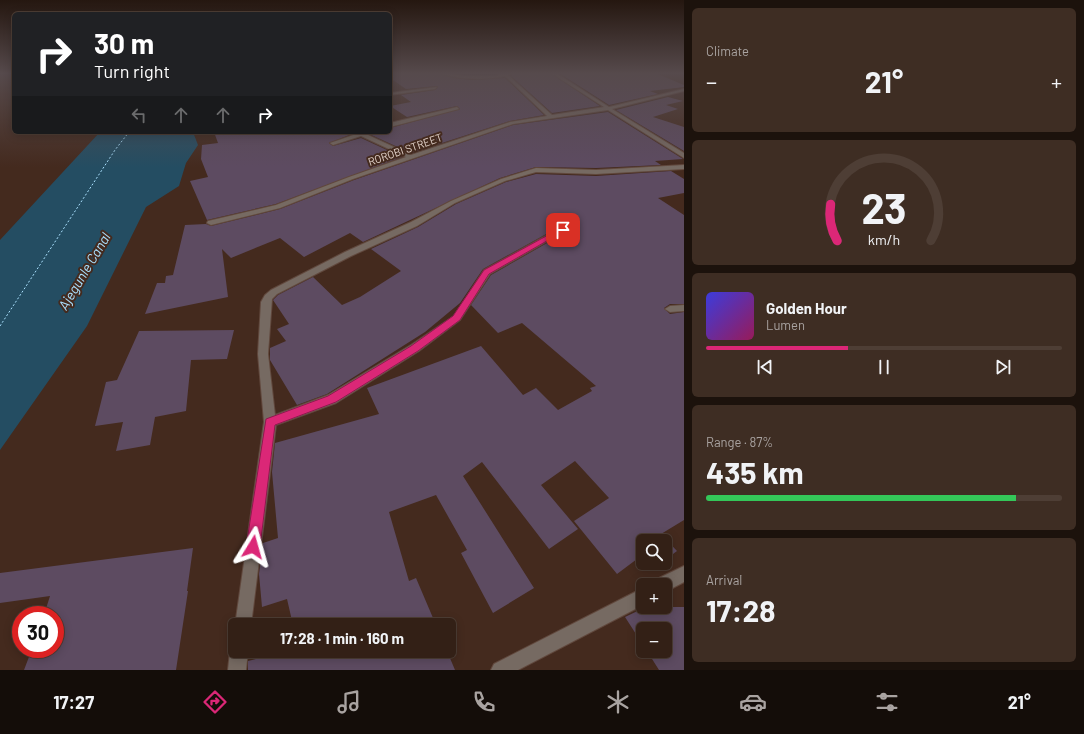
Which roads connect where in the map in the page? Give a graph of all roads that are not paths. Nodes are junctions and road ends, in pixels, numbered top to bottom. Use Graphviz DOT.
graph roads {
  1 [pos="537,104"];
  2 [pos="603,104"];
  3 [pos="625,104"];
  4 [pos="457,108"];
  5 [pos="609,108"];
  6 [pos="552,118"];
  7 [pos="392,124"];
  8 [pos="357,134"];
  9 [pos="362,134"];
  10 [pos="333,143"];
  11 [pos="684,156"];
  12 [pos="412,158"];
  13 [pos="684,167"];
  14 [pos="211,223"];
  15 [pos="563,230"];
  16 [pos="684,308"];
  17 [pos="670,309"];
  18 [pos="270,422"];
  19 [pos="684,574"];
  20 [pos="672,580"];
  21 [pos="636,600"];
  22 [pos="244,618"];
  23 [pos="238,658"];
  24 [pos="237,670"];
  25 [pos="500,670"];
  1 -- 6 [label="street"];
  2 -- 5 [label="street"];
  3 -- 5 [label="street, ROROBI STREET"];
  4 -- 7 [label="street"];
  5 -- 6 [label="street, ROROBI STREET"];
  5 -- 11 [label="street"];
  6 -- 12 [label="street, ROROBI STREET"];
  8 -- 10 [label="street"];
  9 -- 12 [label="street"];
  12 -- 14 [label="street, ROROBI STREET"];
  13 -- 18 [label="street"];
  15 -- 18 [label="street"];
  16 -- 17 [label="street"];
  18 -- 22 [label="street"];
  19 -- 20 [label="street"];
  21 -- 25 [label="street"];
  23 -- 24 [label="street"];
}
